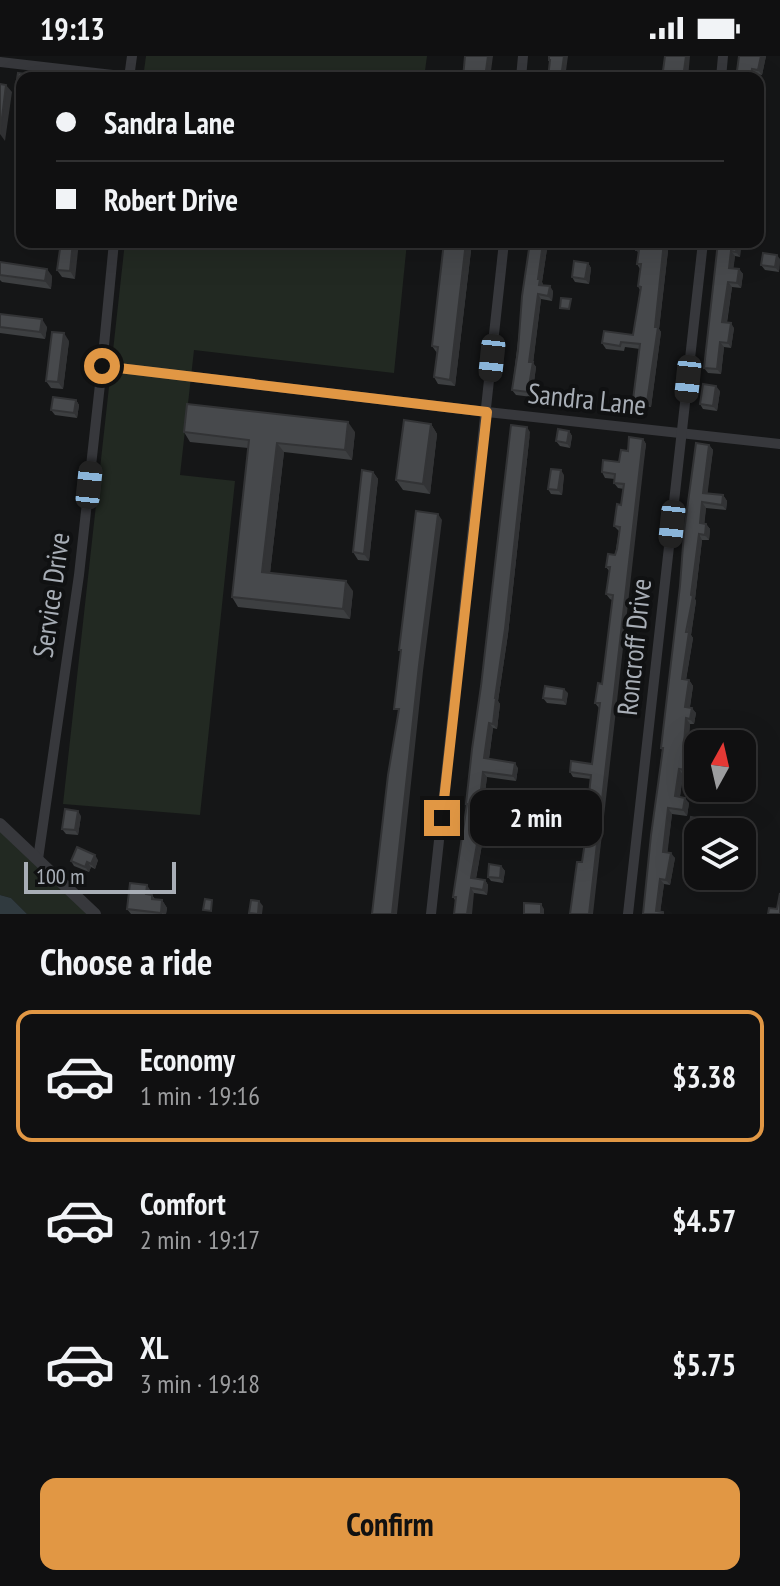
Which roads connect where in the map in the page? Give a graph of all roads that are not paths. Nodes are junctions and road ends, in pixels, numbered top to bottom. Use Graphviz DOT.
graph roads {
  1 [pos="0,62"];
  2 [pos="87,72"];
  3 [pos="113,248"];
  4 [pos="503,248"];
  5 [pos="702,248"];
  6 [pos="102,366"];
  7 [pos="487,412"];
  8 [pos="682,434"];
  9 [pos="780,444"];
  10 [pos="0,824"];
  11 [pos="38,859"];
  12 [pos="95,914"];
  13 [pos="431,914"];
  14 [pos="628,914"];
  1 -- 2 [label="street"];
  3 -- 6 [label="street, Service Drive"];
  4 -- 7 [label="street"];
  5 -- 8 [label="street, Roncroff Drive"];
  6 -- 7 [label="street, Sandra Lane"];
  6 -- 11 [label="street, Service Drive"];
  7 -- 8 [label="street, Sandra Lane"];
  7 -- 13 [label="street"];
  8 -- 9 [label="street, Sandra Lane"];
  8 -- 14 [label="street, Roncroff Drive"];
  10 -- 11 [label="street"];
  11 -- 12 [label="street"];
}
